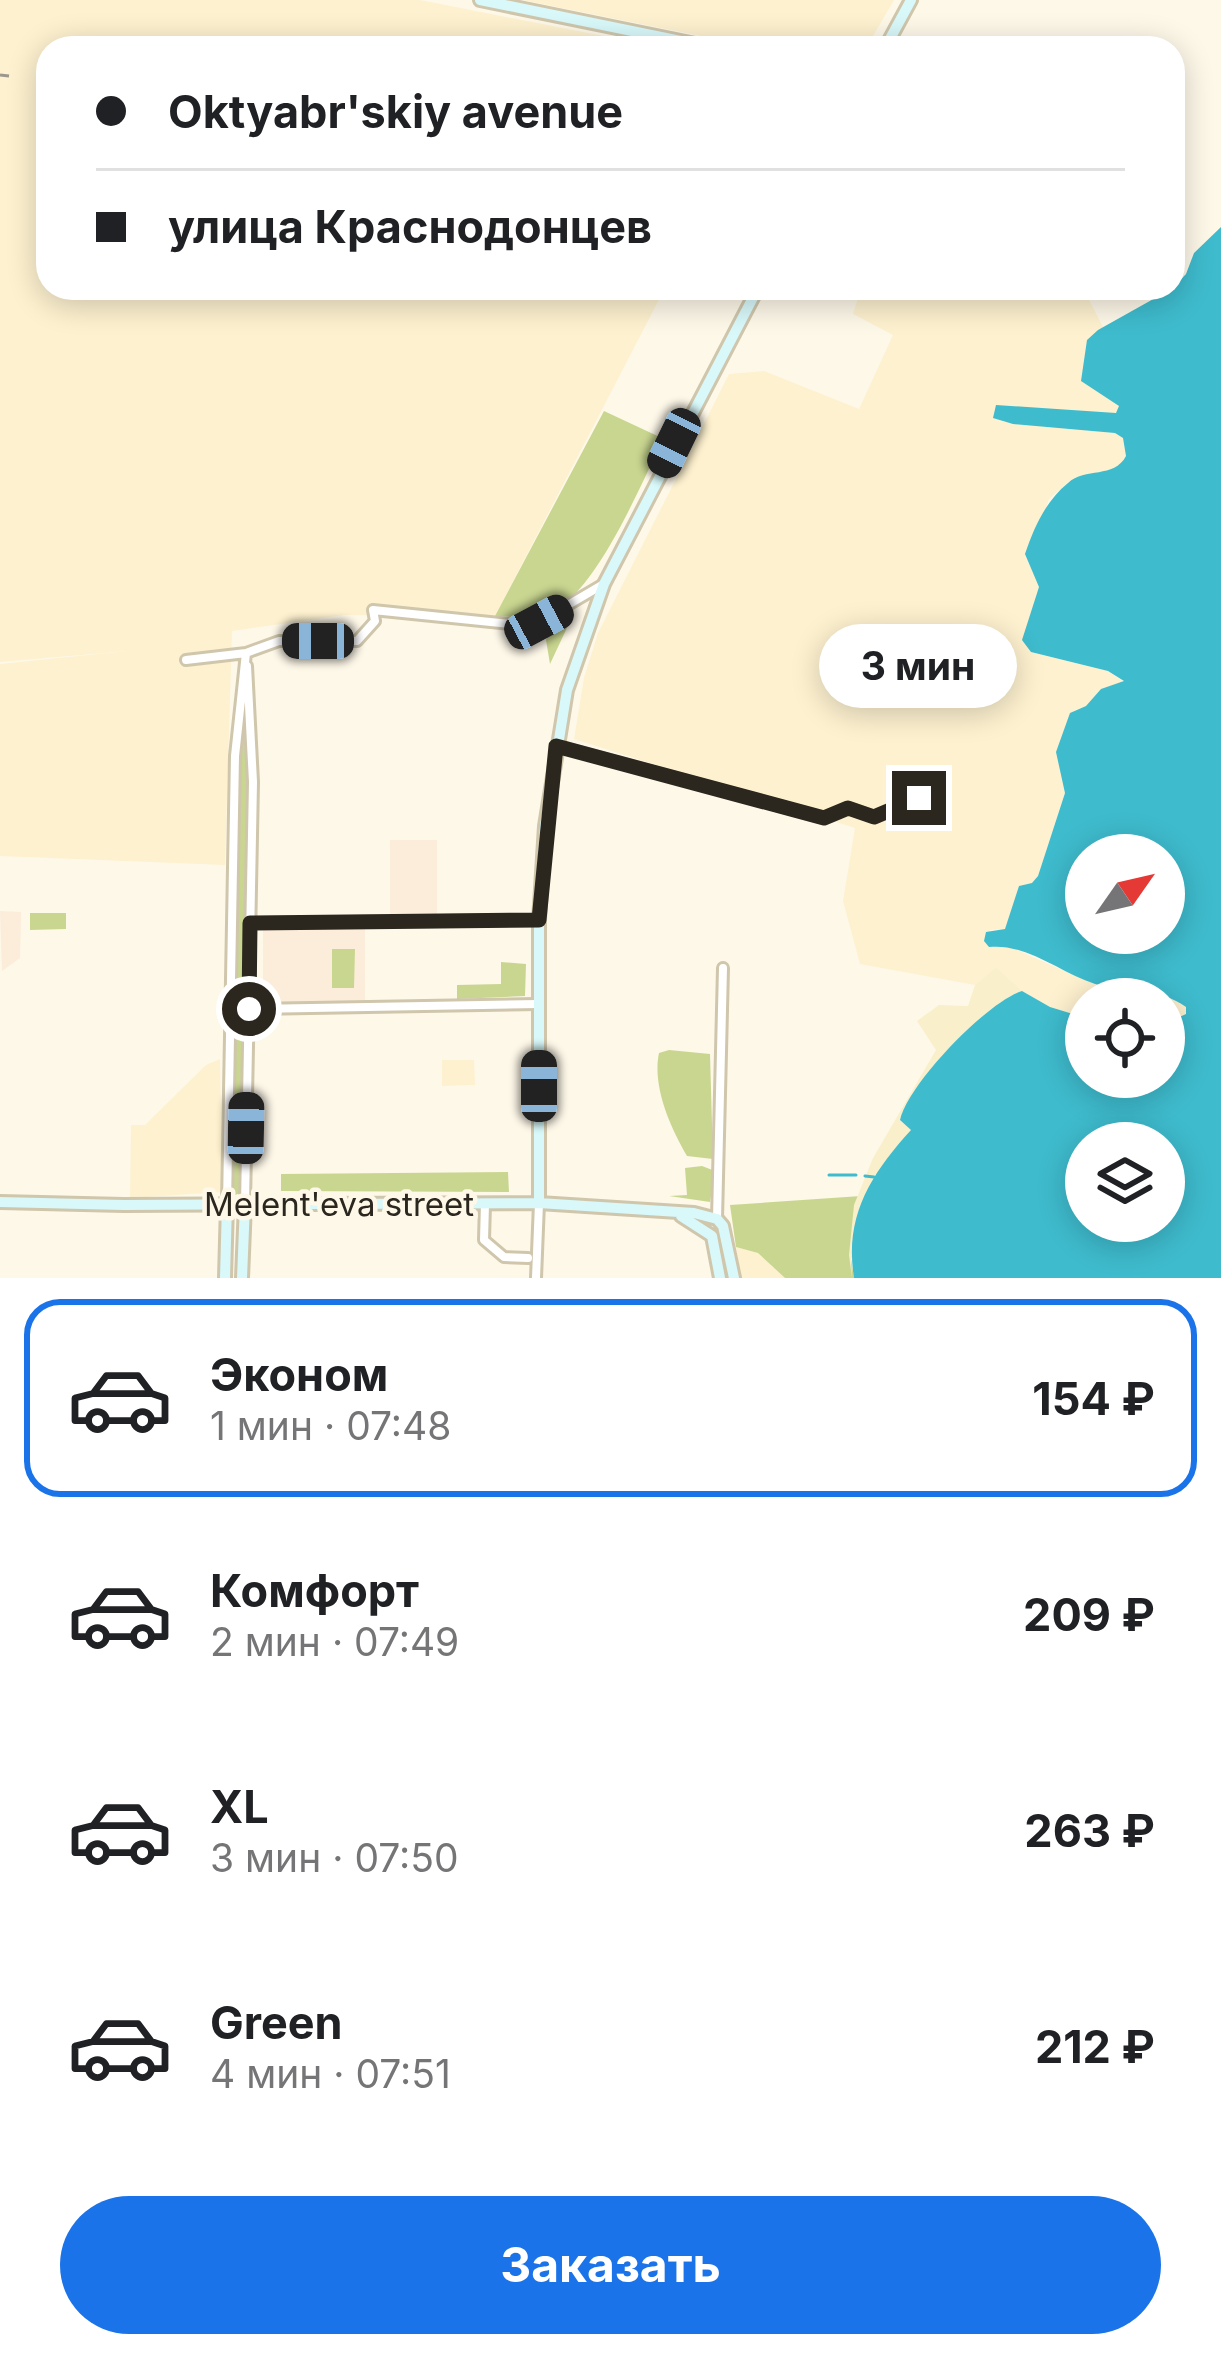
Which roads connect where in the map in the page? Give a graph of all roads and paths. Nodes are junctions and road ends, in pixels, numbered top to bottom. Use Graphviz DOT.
graph roads {
  1 [pos="480,0"];
  2 [pos="911,0"];
  3 [pos="657,36"];
  4 [pos="892,36"];
  5 [pos="752,300"];
  6 [pos="604,584"];
  7 [pos="246,652"];
  8 [pos="186,660"];
  9 [pos="236,733"];
  10 [pos="253,736"];
  11 [pos="556,746"];
  12 [pos="919,798"];
  13 [pos="234,889"];
  14 [pos="251,889"];
  15 [pos="539,920"];
  16 [pos="250,923"];
  17 [pos="723,968"];
  18 [pos="231,983"];
  19 [pos="249,983"];
  20 [pos="540,1004"];
  21 [pos="249,1009"];
  22 [pos="229,1093"];
  23 [pos="247,1094"];
  24 [pos="0,1202"];
  25 [pos="539,1203"];
  26 [pos="227,1204"];
  27 [pos="244,1204"];
  28 [pos="485,1204"];
  29 [pos="678,1214"];
  30 [pos="720,1222"];
  31 [pos="709,1233"];
  32 [pos="528,1258"];
  33 [pos="226,1278"];
  34 [pos="242,1278"];
  35 [pos="536,1278"];
  36 [pos="720,1278"];
  37 [pos="734,1278"];
  1 -- 3 [label="main road"];
  2 -- 4 [label="main road"];
  5 -- 6 [label="main road"];
  6 -- 7 [label="street"];
  6 -- 11 [label="main road"];
  7 -- 8 [label="street"];
  7 -- 9 [label="street"];
  7 -- 10 [label="street"];
  9 -- 10 [label="street"];
  9 -- 13 [label="street"];
  10 -- 14 [label="street"];
  11 -- 12 [label="street"];
  11 -- 15 [label="main road"];
  13 -- 14 [label="street"];
  13 -- 18 [label="street"];
  14 -- 16 [label="street"];
  15 -- 16 [label="street"];
  15 -- 20 [label="main road"];
  16 -- 19 [label="street"];
  17 -- 30 [label="street"];
  18 -- 19 [label="street"];
  18 -- 22 [label="street"];
  19 -- 21 [label="street"];
  20 -- 21 [label="street"];
  20 -- 25 [label="main road"];
  21 -- 23 [label="street"];
  22 -- 23 [label="street"];
  22 -- 26 [label="street"];
  23 -- 27 [label="street"];
  24 -- 26 [label="main road, Melent'eva street"];
  25 -- 28 [label="main road, Melent'eva street"];
  25 -- 29 [label="main road, Melent'eva street"];
  25 -- 35 [label="street"];
  26 -- 27 [label="main road, Melent'eva street"];
  26 -- 33 [label="main road"];
  27 -- 28 [label="main road, Melent'eva street"];
  27 -- 34 [label="main road"];
  28 -- 32 [label="street"];
  29 -- 30 [label="main road, Melent'eva street"];
  29 -- 31 [label="main road"];
  30 -- 31 [label="main road"];
  30 -- 37 [label="main road"];
  31 -- 36 [label="main road"];
}
